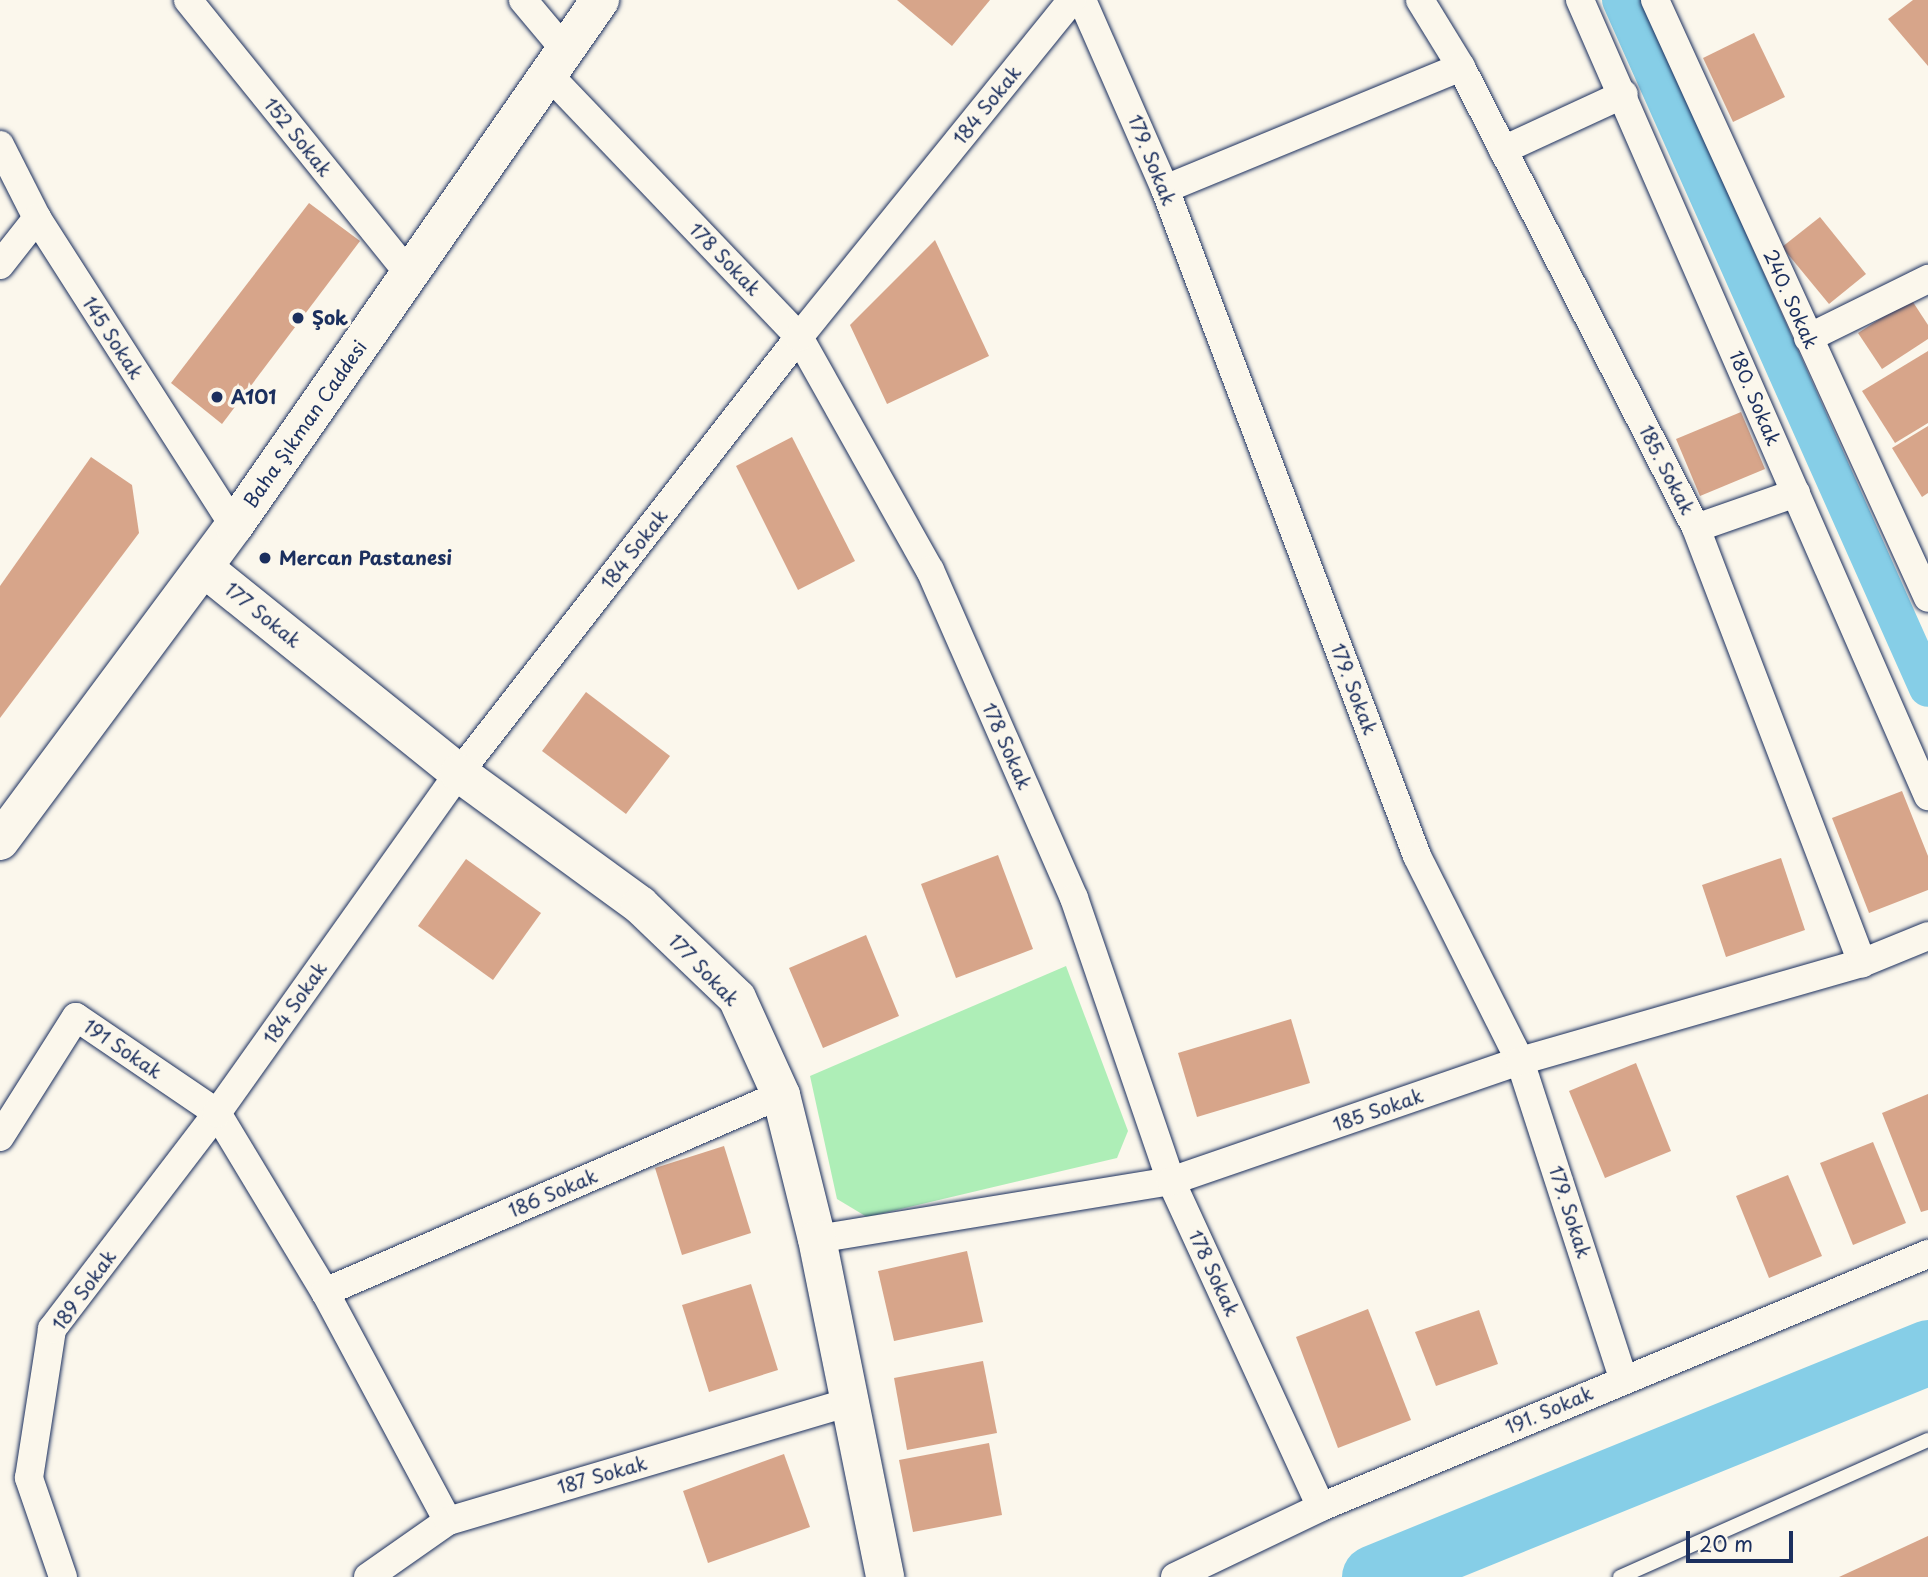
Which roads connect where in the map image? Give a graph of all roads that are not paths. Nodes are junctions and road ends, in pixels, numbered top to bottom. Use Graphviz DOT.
graph roads {
  1 [pos="188,0"];
  2 [pos="523,0"];
  3 [pos="600,0"];
  4 [pos="1072,0"];
  5 [pos="1082,0"];
  6 [pos="1420,0"];
  7 [pos="1580,0"];
  8 [pos="1655,0"];
  9 [pos="556,61"];
  10 [pos="1461,67"];
  11 [pos="1623,94"];
  12 [pos="0,145"];
  13 [pos="1503,150"];
  14 [pos="1165,190"];
  15 [pos="37,218"];
  16 [pos="0,265"];
  17 [pos="408,274"];
  18 [pos="1926,285"];
  19 [pos="799,337"];
  20 [pos="1808,338"];
  21 [pos="1796,493"];
  22 [pos="234,526"];
  23 [pos="1696,528"];
  24 [pos="204,568"];
  25 [pos="1928,598"];
  26 [pos="459,773"];
  27 [pos="1928,796"];
  28 [pos="0,841"];
  29 [pos="1928,936"];
  30 [pos="1862,963"];
  31 [pos="1520,1061"];
  32 [pos="781,1095"];
  33 [pos="217,1113"];
  34 [pos="0,1137"];
  35 [pos="1171,1181"];
  36 [pos="817,1239"];
  37 [pos="1928,1254"];
  38 [pos="325,1292"];
  39 [pos="1623,1378"];
  40 [pos="850,1402"];
  41 [pos="1928,1440"];
  42 [pos="1321,1507"];
  43 [pos="448,1521"];
  44 [pos="63,1577"];
  45 [pos="368,1577"];
  46 [pos="885,1577"];
  47 [pos="1175,1577"];
  48 [pos="1620,1577"];
  1 -- 17 [label="street, 152 Sokak"];
  2 -- 9 [label="street, 178 Sokak"];
  3 -- 9 [label="street, Baha Şıkman Caddesi"];
  4 -- 19 [label="street, 184 Sokak"];
  5 -- 14 [label="street, 179. Sokak"];
  6 -- 10 [label="street, 185. Sokak"];
  7 -- 11 [label="street, 180. Sokak"];
  8 -- 20 [label="street, 240. Sokak"];
  9 -- 17 [label="street, Baha Şıkman Caddesi"];
  9 -- 19 [label="street, 178 Sokak"];
  10 -- 13 [label="street, 185. Sokak"];
  10 -- 14 [label="street"];
  11 -- 13 [label="street"];
  11 -- 21 [label="street, 180. Sokak"];
  12 -- 15 [label="street, 145 Sokak"];
  13 -- 23 [label="street, 185. Sokak"];
  14 -- 31 [label="street, 179. Sokak"];
  15 -- 16 [label="street"];
  15 -- 22 [label="street, 145 Sokak"];
  17 -- 22 [label="street, Baha Şıkman Caddesi"];
  18 -- 20 [label="street"];
  19 -- 26 [label="street, 184 Sokak"];
  19 -- 35 [label="street, 178 Sokak"];
  20 -- 25 [label="street, 240. Sokak"];
  21 -- 23 [label="street"];
  21 -- 27 [label="street, 180. Sokak"];
  22 -- 24 [label="street, Baha Şıkman Caddesi"];
  23 -- 30 [label="street, 185. Sokak"];
  24 -- 26 [label="street, 177 Sokak"];
  24 -- 28 [label="street, Baha Şıkman Caddesi"];
  26 -- 32 [label="street, 177 Sokak"];
  26 -- 33 [label="street, 184 Sokak"];
  29 -- 30 [label="street, 185 Sokak"];
  30 -- 31 [label="street, 185 Sokak"];
  31 -- 35 [label="street, 185 Sokak"];
  31 -- 39 [label="street, 179. Sokak"];
  32 -- 36 [label="street, 177 Sokak"];
  32 -- 38 [label="street, 186 Sokak"];
  33 -- 34 [label="street, 191 Sokak"];
  33 -- 38 [label="street"];
  33 -- 44 [label="street, 189 Sokak"];
  35 -- 36 [label="street, 185 Sokak"];
  35 -- 42 [label="street, 178 Sokak"];
  36 -- 40 [label="street, 177 Sokak"];
  37 -- 39 [label="street, 191. Sokak"];
  38 -- 43 [label="street"];
  39 -- 42 [label="street, 191. Sokak"];
  40 -- 43 [label="street, 187 Sokak"];
  40 -- 46 [label="street, 177 Sokak"];
  41 -- 48 [label="lane"];
  42 -- 47 [label="street, 191. Sokak"];
  43 -- 45 [label="street, 187 Sokak"];
}
